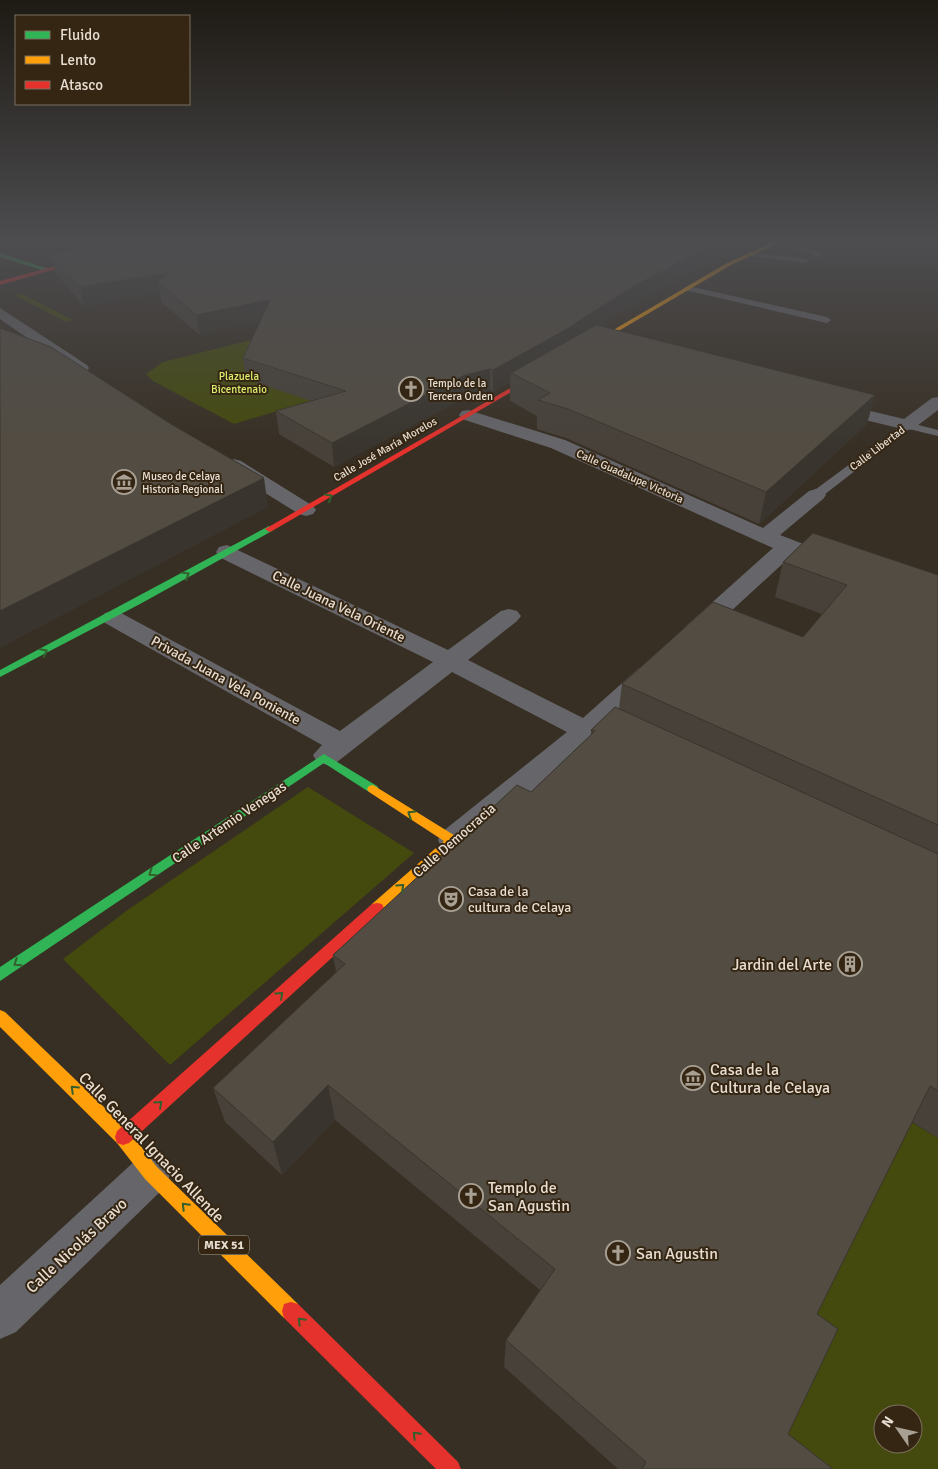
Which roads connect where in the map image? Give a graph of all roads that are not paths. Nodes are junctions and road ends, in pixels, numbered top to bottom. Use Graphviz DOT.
graph roads {
  1 [pos="652,310"];
  2 [pos="782,310"];
  3 [pos="0,312"];
  4 [pos="827,320"];
  5 [pos="592,345"];
  6 [pos="610,350"];
  7 [pos="27,351"];
  8 [pos="570,357"];
  9 [pos="556,365"];
  10 [pos="938,402"];
  11 [pos="820,403"];
  12 [pos="468,415"];
  13 [pos="907,425"];
  14 [pos="938,433"];
  15 [pos="218,455"];
  16 [pos="816,495"];
  17 [pos="306,510"];
  18 [pos="777,542"];
  19 [pos="227,552"];
  20 [pos="850,570"];
  21 [pos="509,616"];
  22 [pos="113,618"];
  23 [pos="451,661"];
  24 [pos="0,674"];
  25 [pos="590,727"];
  26 [pos="624,736"];
  27 [pos="332,751"];
  28 [pos="452,840"];
  29 [pos="0,975"];
  30 [pos="0,1017"];
  31 [pos="123,1137"];
  32 [pos="151,1173"];
  33 [pos="0,1316"];
  34 [pos="451,1469"];
  1 -- 5 [label="main road"];
  2 -- 4 [label="lane"];
  3 -- 7 [label="street"];
  5 -- 6 [label="street"];
  5 -- 8 [label="main road"];
  9 -- 12 [label="main road, Calle José María Morelos"];
  10 -- 13 [label="street, Calle Libertad"];
  11 -- 13 [label="street"];
  17 -- 12 [label="main road, Calle José María Morelos, one-way"];
  12 -- 18 [label="street, Calle Guadalupe Victoria"];
  13 -- 14 [label="lane"];
  13 -- 16 [label="lane, Calle Libertad"];
  15 -- 17 [label="street"];
  16 -- 18 [label="street, Calle Democracia"];
  17 -- 19 [label="main road, Calle José María Morelos"];
  18 -- 20 [label="street, Calle Guadalupe Victoria"];
  18 -- 25 [label="street, Calle Democracia"];
  22 -- 19 [label="main road, Calle José María Morelos, one-way"];
  19 -- 23 [label="street, Calle Juana Vela Oriente"];
  21 -- 23 [label="street, Calle Artemio Venegas"];
  24 -- 22 [label="main road, Calle José María Morelos, one-way"];
  22 -- 27 [label="street, Privada Juana Vela Poniente"];
  23 -- 25 [label="street, Calle Juana Vela Oriente"];
  23 -- 27 [label="street, Calle Artemio Venegas"];
  25 -- 26 [label="street, Calle Juana Vela Oriente"];
  25 -- 28 [label="street, Calle Democracia"];
  28 -- 27 [label="main road, Privada Juana Vela Poniente, one-way"];
  27 -- 29 [label="main road, Calle Artemio Venegas, one-way"];
  31 -- 28 [label="main road, Calle Democracia, one-way"];
  31 -- 30 [label="main road, Calle General Ignacio Allende / MEX 51, one-way"];
  31 -- 32 [label="main road, Calle General Ignacio Allende / MEX 51"];
  32 -- 33 [label="street, Calle Nicolás Bravo"];
  34 -- 32 [label="main road, Calle General Ignacio Allende / MEX 51, one-way"];
}
